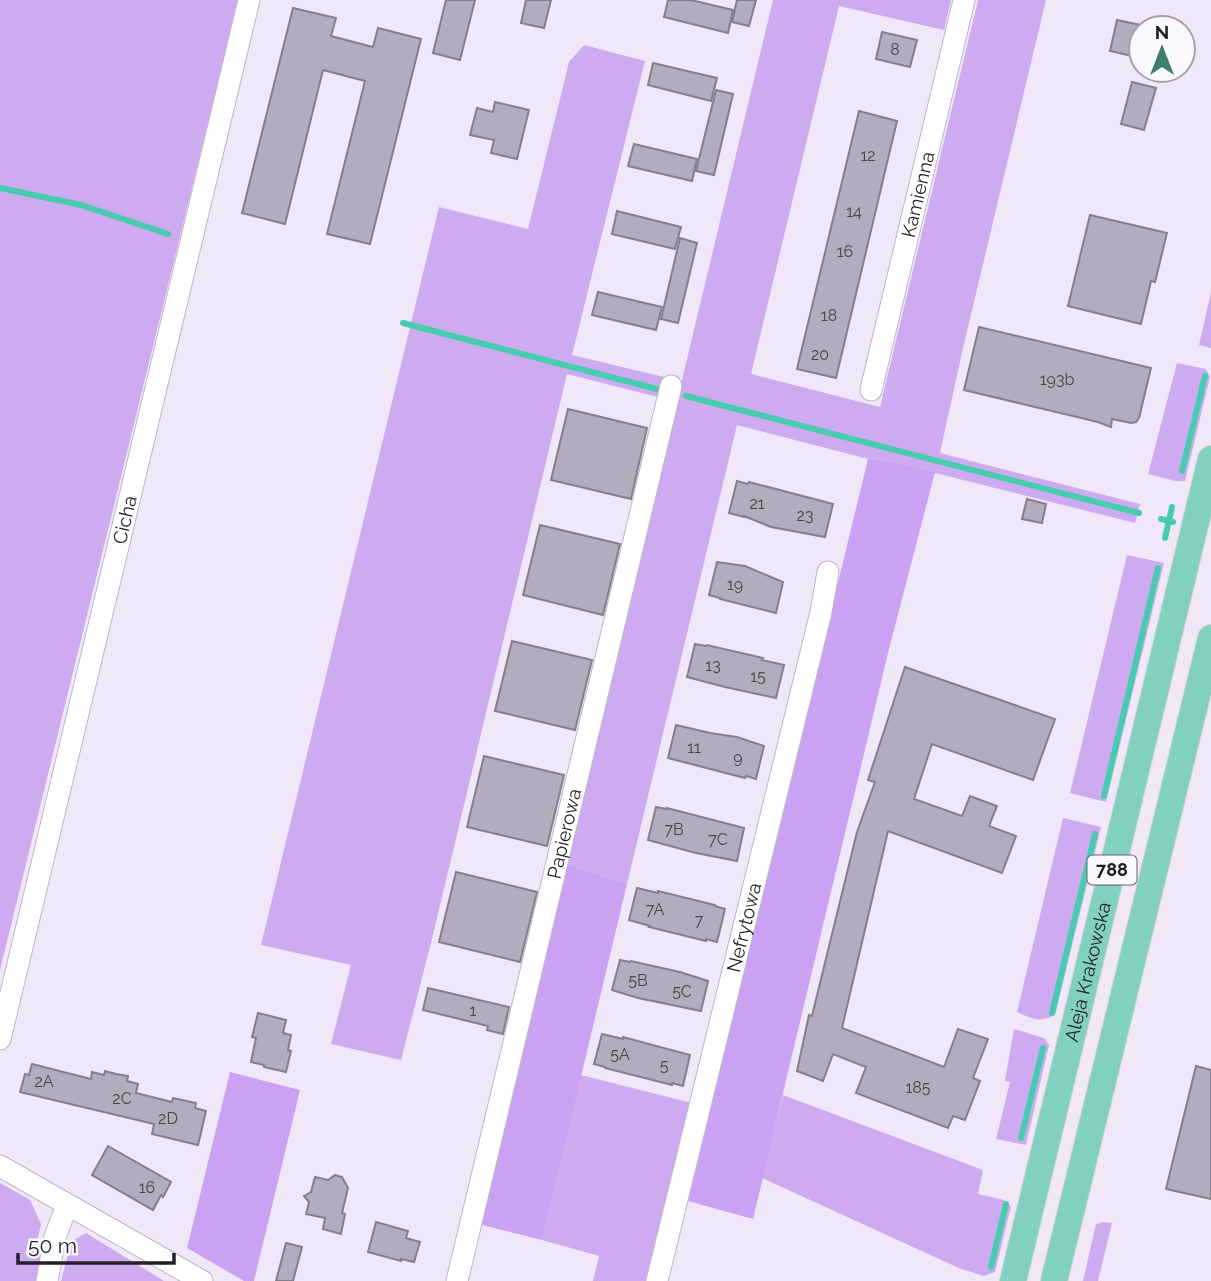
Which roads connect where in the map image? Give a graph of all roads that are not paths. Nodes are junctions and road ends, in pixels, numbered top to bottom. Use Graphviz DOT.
graph roads {
  1 [pos="249,0"];
  2 [pos="964,0"];
  3 [pos="671,386"];
  4 [pos="871,390"];
  5 [pos="1211,459"];
  6 [pos="828,572"];
  7 [pos="1211,638"];
  8 [pos="0,1039"];
  9 [pos="0,1166"];
  10 [pos="67,1205"];
  11 [pos="47,1281"];
  12 [pos="202,1281"];
  13 [pos="457,1281"];
  14 [pos="657,1281"];
  15 [pos="1013,1281"];
  16 [pos="1054,1281"];
  1 -- 8 [label="street, Cicha"];
  2 -- 4 [label="street, Kamienna"];
  3 -- 13 [label="street, Papierowa"];
  5 -- 15 [label="main road, Aleja Krakowska / 788"];
  6 -- 14 [label="street, Nefrytowa"];
  7 -- 16 [label="main road, 788"];
  9 -- 10 [label="street"];
  10 -- 11 [label="street"];
  10 -- 12 [label="street"];
}
